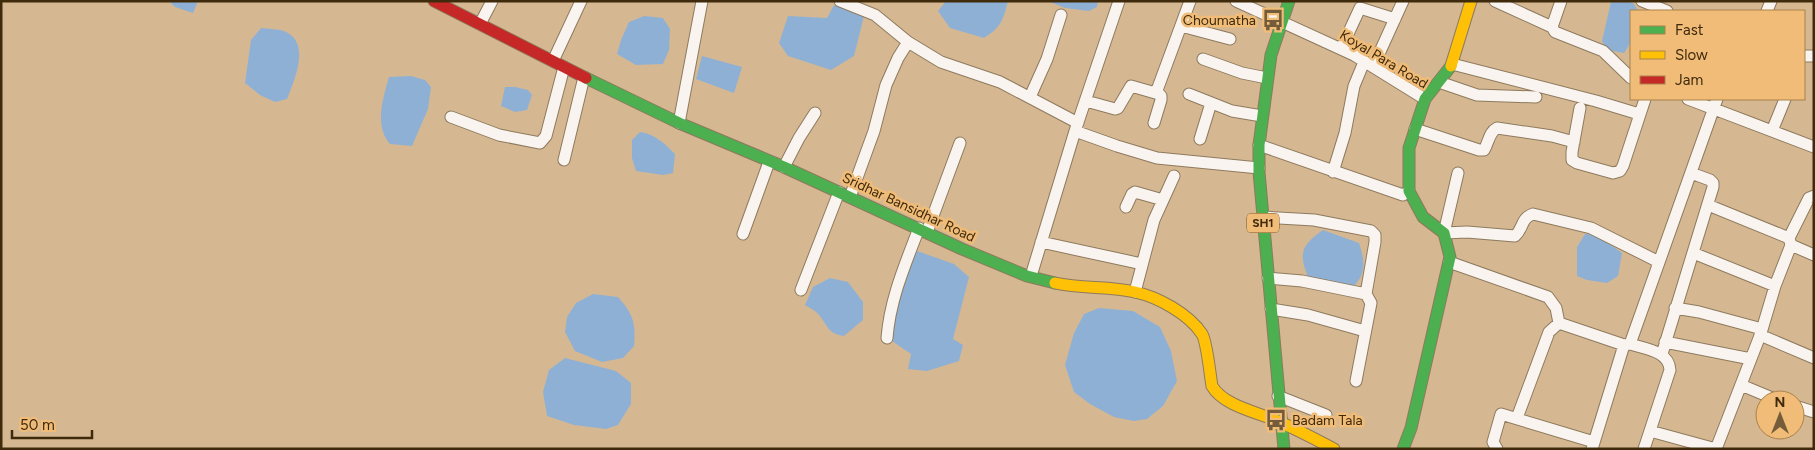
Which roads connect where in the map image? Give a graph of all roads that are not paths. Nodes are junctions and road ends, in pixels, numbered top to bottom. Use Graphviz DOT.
graph roads {
  1 [pos="492,1"];
  2 [pos="581,1"];
  3 [pos="702,1"];
  4 [pos="840,1"];
  5 [pos="1119,1"];
  6 [pos="1190,1"];
  7 [pos="1236,1"];
  8 [pos="1290,1"];
  9 [pos="1403,1"];
  10 [pos="1471,1"];
  11 [pos="1495,1"];
  12 [pos="1561,1"];
  13 [pos="1642,1"];
  14 [pos="438,2"];
  15 [pos="1664,10"];
  16 [pos="1061,16"];
  17 [pos="1395,19"];
  18 [pos="1282,22"];
  19 [pos="480,24"];
  20 [pos="1181,26"];
  21 [pos="1552,27"];
  22 [pos="1230,39"];
  23 [pos="908,42"];
  24 [pos="1341,50"];
  25 [pos="1203,59"];
  26 [pos="554,61"];
  27 [pos="1368,64"];
  28 [pos="1452,64"];
  29 [pos="564,66"];
  30 [pos="584,77"];
  31 [pos="1630,77"];
  32 [pos="1268,78"];
  33 [pos="1438,82"];
  34 [pos="1156,93"];
  35 [pos="1189,94"];
  36 [pos="1030,97"];
  37 [pos="1536,97"];
  38 [pos="1425,99"];
  39 [pos="1645,100"];
  40 [pos="1693,100"];
  41 [pos="1785,100"];
  42 [pos="1086,101"];
  43 [pos="1211,103"];
  44 [pos="1715,104"];
  45 [pos="1580,108"];
  46 [pos="814,113"];
  47 [pos="1639,114"];
  48 [pos="1262,116"];
  49 [pos="451,117"];
  50 [pos="679,123"];
  51 [pos="1154,123"];
  52 [pos="1076,127"];
  53 [pos="1415,129"];
  54 [pos="1772,131"];
  55 [pos="1200,139"];
  56 [pos="1574,142"];
  57 [pos="960,143"];
  58 [pos="1259,144"];
  59 [pos="1814,146"];
  60 [pos="564,160"];
  61 [pos="769,162"];
  62 [pos="784,167"];
  63 [pos="1259,168"];
  64 [pos="1333,172"];
  65 [pos="1458,173"];
  66 [pos="1691,173"];
  67 [pos="1174,176"];
  68 [pos="1409,191"];
  69 [pos="839,192"];
  70 [pos="1814,196"];
  71 [pos="850,197"];
  72 [pos="1164,200"];
  73 [pos="1708,205"];
  74 [pos="1126,206"];
  75 [pos="1263,217"];
  76 [pos="923,230"];
  77 [pos="1444,233"];
  78 [pos="743,234"];
  79 [pos="1790,241"];
  80 [pos="1041,242"];
  81 [pos="1693,253"];
  82 [pos="1814,255"];
  83 [pos="1449,262"];
  84 [pos="1659,262"];
  85 [pos="1142,264"];
  86 [pos="1031,276"];
  87 [pos="1268,278"];
  88 [pos="1775,286"];
  89 [pos="802,290"];
  90 [pos="1134,292"];
  91 [pos="1366,294"];
  92 [pos="1676,308"];
  93 [pos="1271,309"];
  94 [pos="1559,323"];
  95 [pos="1365,331"];
  96 [pos="1761,332"];
  97 [pos="887,338"];
  98 [pos="1665,342"];
  99 [pos="1627,345"];
  100 [pos="1662,354"];
  101 [pos="1814,358"];
  102 [pos="1751,359"];
  103 [pos="1356,380"];
  104 [pos="1741,385"];
  105 [pos="1755,391"];
  106 [pos="1278,396"];
  107 [pos="1326,415"];
  108 [pos="1517,418"];
  109 [pos="1280,422"];
  110 [pos="1650,431"];
  111 [pos="1595,446"];
  112 [pos="1284,449"];
  113 [pos="1334,449"];
  114 [pos="1403,449"];
  115 [pos="1496,449"];
  116 [pos="1644,449"];
  117 [pos="1716,449"];
  1 -- 19 [label="street"];
  2 -- 26 [label="street"];
  3 -- 50 [label="street"];
  4 -- 23 [label="street"];
  5 -- 42 [label="street"];
  6 -- 20 [label="street"];
  7 -- 18 [label="street, Koyal Para Road"];
  8 -- 18 [label="street, SH1"];
  9 -- 17 [label="street"];
  10 -- 28 [label="street"];
  11 -- 21 [label="street"];
  12 -- 21 [label="street"];
  13 -- 15 [label="street"];
  14 -- 19 [label="street, Sridhar Bansidhar Road"];
  16 -- 36 [label="street"];
  17 -- 24 [label="street"];
  17 -- 27 [label="street"];
  18 -- 24 [label="street, Koyal Para Road"];
  18 -- 32 [label="street, SH1"];
  19 -- 26 [label="street, Sridhar Bansidhar Road"];
  20 -- 22 [label="street"];
  20 -- 34 [label="street"];
  21 -- 31 [label="street"];
  23 -- 36 [label="street"];
  23 -- 71 [label="street"];
  24 -- 27 [label="street, Koyal Para Road"];
  25 -- 32 [label="street"];
  26 -- 29 [label="street, Sridhar Bansidhar Road"];
  27 -- 38 [label="street, Koyal Para Road"];
  27 -- 64 [label="street"];
  28 -- 33 [label="street"];
  28 -- 47 [label="street"];
  29 -- 30 [label="street, Sridhar Bansidhar Road"];
  29 -- 49 [label="street"];
  30 -- 50 [label="street, Sridhar Bansidhar Road"];
  30 -- 60 [label="street"];
  32 -- 48 [label="street, SH1"];
  33 -- 37 [label="street"];
  33 -- 38 [label="street"];
  34 -- 42 [label="street"];
  34 -- 51 [label="street"];
  35 -- 43 [label="street"];
  36 -- 52 [label="street"];
  38 -- 53 [label="street, Koyal Para Road"];
  39 -- 47 [label="street"];
  40 -- 44 [label="street"];
  41 -- 54 [label="street"];
  42 -- 52 [label="street"];
  43 -- 48 [label="street"];
  43 -- 55 [label="street"];
  44 -- 54 [label="street"];
  44 -- 66 [label="street"];
  45 -- 56 [label="street"];
  46 -- 62 [label="street"];
  47 -- 56 [label="street"];
  48 -- 58 [label="street, SH1"];
  50 -- 61 [label="street, Sridhar Bansidhar Road"];
  52 -- 63 [label="street"];
  52 -- 80 [label="street"];
  53 -- 56 [label="street"];
  53 -- 68 [label="street, Koyal Para Road"];
  54 -- 59 [label="street"];
  57 -- 76 [label="street"];
  58 -- 63 [label="street, SH1"];
  58 -- 64 [label="street"];
  61 -- 62 [label="street, Sridhar Bansidhar Road"];
  61 -- 78 [label="street"];
  62 -- 69 [label="street, Sridhar Bansidhar Road"];
  63 -- 75 [label="street, SH1"];
  64 -- 68 [label="street"];
  65 -- 77 [label="street"];
  66 -- 73 [label="street"];
  66 -- 84 [label="street"];
  67 -- 72 [label="street"];
  68 -- 77 [label="street, Koyal Para Road"];
  69 -- 71 [label="street, Sridhar Bansidhar Road"];
  69 -- 89 [label="street"];
  70 -- 79 [label="street"];
  71 -- 76 [label="street, Sridhar Bansidhar Road"];
  72 -- 74 [label="street"];
  72 -- 85 [label="street"];
  73 -- 79 [label="street"];
  73 -- 81 [label="street"];
  75 -- 87 [label="street, SH1"];
  75 -- 91 [label="street"];
  76 -- 86 [label="street, Sridhar Bansidhar Road"];
  76 -- 97 [label="street"];
  77 -- 83 [label="street"];
  77 -- 84 [label="street"];
  79 -- 82 [label="street"];
  79 -- 88 [label="street"];
  80 -- 85 [label="street"];
  80 -- 86 [label="street"];
  81 -- 88 [label="street"];
  81 -- 92 [label="street"];
  83 -- 94 [label="street"];
  83 -- 114 [label="street"];
  84 -- 99 [label="street"];
  85 -- 90 [label="street"];
  86 -- 90 [label="street, Sridhar Bansidhar Road"];
  87 -- 91 [label="street"];
  87 -- 93 [label="street, SH1"];
  88 -- 96 [label="street"];
  90 -- 109 [label="street, Sridhar Bansidhar Road"];
  91 -- 95 [label="street"];
  92 -- 96 [label="street"];
  92 -- 98 [label="street"];
  93 -- 95 [label="street"];
  93 -- 106 [label="street, SH1"];
  94 -- 99 [label="street"];
  94 -- 108 [label="street"];
  95 -- 103 [label="street"];
  96 -- 101 [label="street"];
  96 -- 102 [label="street"];
  98 -- 100 [label="street"];
  98 -- 102 [label="street"];
  99 -- 100 [label="street"];
  99 -- 111 [label="street"];
  100 -- 110 [label="street"];
  102 -- 104 [label="street"];
  104 -- 105 [label="street"];
  104 -- 117 [label="street"];
  106 -- 107 [label="street"];
  106 -- 109 [label="street, SH1"];
  108 -- 111 [label="street"];
  108 -- 115 [label="street"];
  109 -- 112 [label="street, SH1"];
  109 -- 113 [label="street, Sridhar Bansidhar Road"];
  110 -- 116 [label="street"];
  110 -- 117 [label="street"];
}
